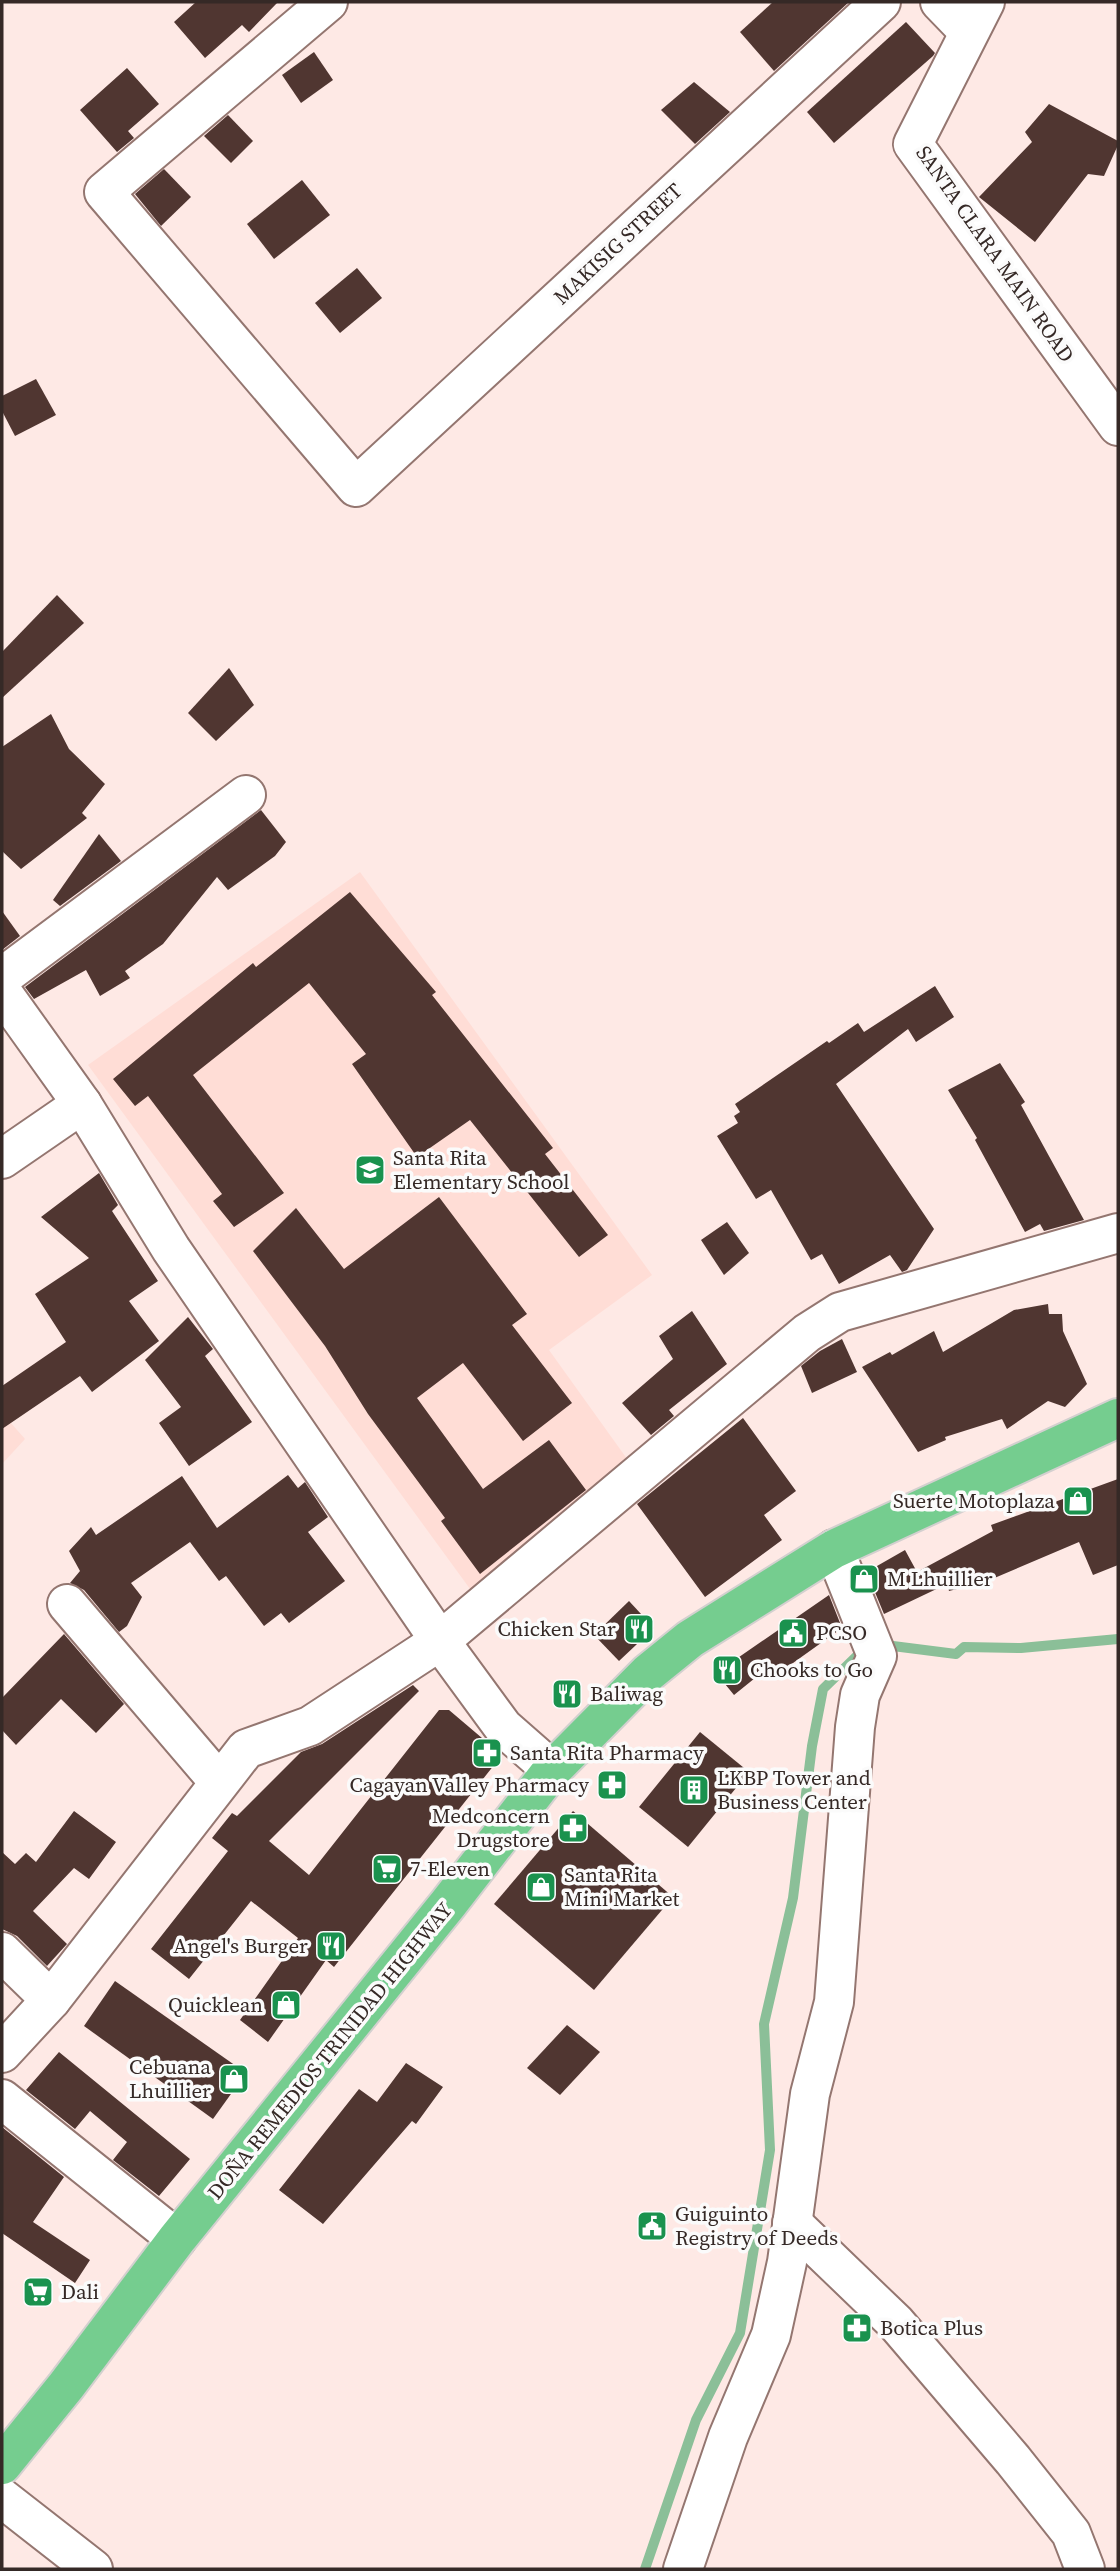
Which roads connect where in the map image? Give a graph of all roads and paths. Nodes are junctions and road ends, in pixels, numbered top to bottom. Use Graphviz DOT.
graph roads {
  1 [pos="328,2"];
  2 [pos="881,2"];
  3 [pos="940,2"];
  4 [pos="977,17"];
  5 [pos="1118,426"];
  6 [pos="246,794"];
  7 [pos="2,977"];
  8 [pos="2,992"];
  9 [pos="82,1104"];
  10 [pos="2,1158"];
  11 [pos="1118,1233"];
  12 [pos="1118,1418"];
  13 [pos="834,1549"];
  14 [pos="67,1604"];
  15 [pos="440,1641"];
  16 [pos="552,1770"];
  17 [pos="219,1782"];
  18 [pos="2,1952"];
  19 [pos="51,2000"];
  20 [pos="2,2053"];
  21 [pos="2,2099"];
  22 [pos="792,2223"];
  23 [pos="177,2239"];
  24 [pos="2,2465"];
  25 [pos="2,2498"];
  26 [pos="93,2569"];
  27 [pos="683,2569"];
  28 [pos="1085,2569"];
  1 -- 2 [label="street, MAKISIG STREET"];
  3 -- 4 [label="street"];
  4 -- 5 [label="street, SANTA CLARA MAIN ROAD"];
  6 -- 7 [label="street"];
  8 -- 9 [label="street"];
  9 -- 10 [label="street"];
  9 -- 15 [label="street"];
  11 -- 15 [label="street"];
  12 -- 13 [label="highway, DOÑA REMEDIOS TRINIDAD HIGHWAY"];
  13 -- 16 [label="highway, DOÑA REMEDIOS TRINIDAD HIGHWAY"];
  13 -- 22 [label="street"];
  14 -- 17 [label="street"];
  15 -- 16 [label="street"];
  15 -- 17 [label="street"];
  16 -- 23 [label="highway, DOÑA REMEDIOS TRINIDAD HIGHWAY"];
  17 -- 19 [label="street"];
  18 -- 19 [label="street"];
  19 -- 20 [label="street"];
  21 -- 23 [label="street"];
  22 -- 27 [label="street"];
  22 -- 28 [label="street"];
  23 -- 24 [label="highway, DOÑA REMEDIOS TRINIDAD HIGHWAY"];
  25 -- 26 [label="street"];
}
